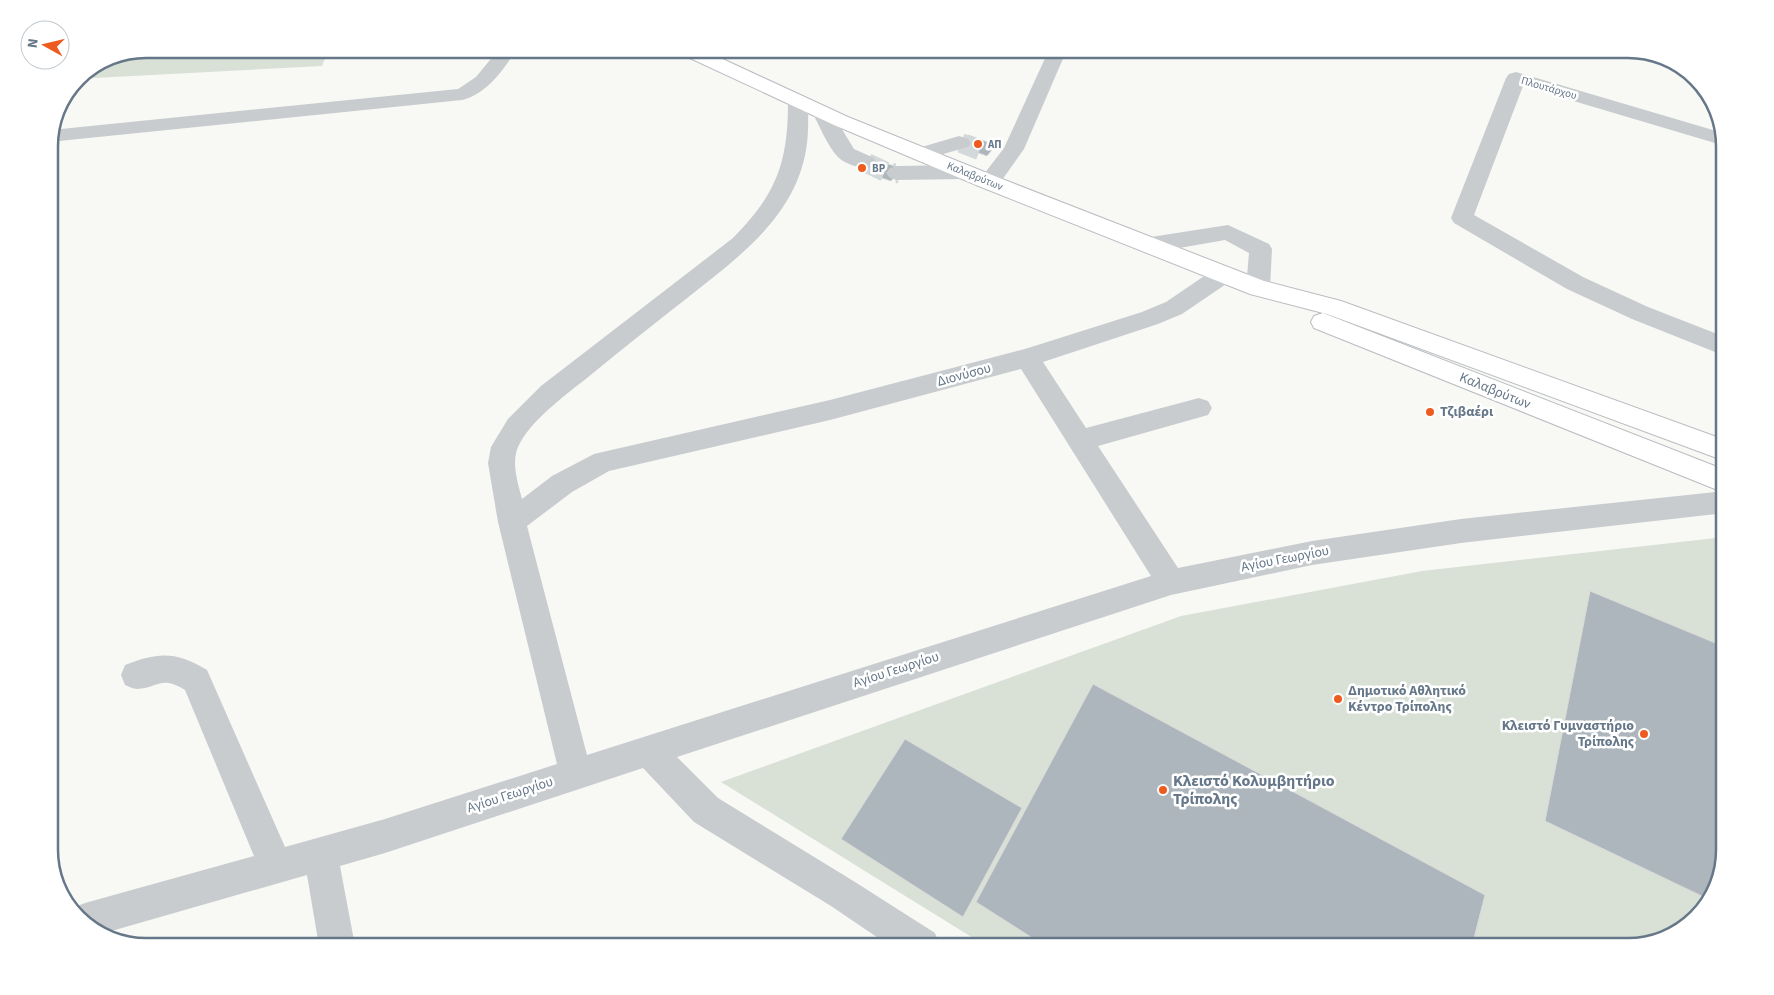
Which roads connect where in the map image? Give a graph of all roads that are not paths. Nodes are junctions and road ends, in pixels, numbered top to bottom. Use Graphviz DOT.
graph roads {
  1 [pos="502,58"];
  2 [pos="705,58"];
  3 [pos="1054,58"];
  4 [pos="798,101"];
  5 [pos="822,112"];
  6 [pos="58,135"];
  7 [pos="1716,137"];
  8 [pos="961,143"];
  9 [pos="922,154"];
  10 [pos="985,155"];
  11 [pos="867,163"];
  12 [pos="897,174"];
  13 [pos="978,177"];
  14 [pos="1151,246"];
  15 [pos="1224,274"];
  16 [pos="1263,290"];
  17 [pos="1716,343"];
  18 [pos="1027,358"];
  19 [pos="1199,408"];
  20 [pos="1080,440"];
  21 [pos="1716,448"];
  22 [pos="1716,478"];
  23 [pos="1716,503"];
  24 [pos="512,522"];
  25 [pos="1172,582"];
  26 [pos="136,675"];
  27 [pos="648,750"];
  28 [pos="576,774"];
  29 [pos="321,856"];
  30 [pos="277,868"];
  31 [pos="91,919"];
  32 [pos="336,938"];
  33 [pos="910,938"];
  1 -- 6 [label="street"];
  2 -- 4 [label="main road, Καλαβρύτων"];
  3 -- 13 [label="street"];
  4 -- 5 [label="main road, Καλαβρύτων"];
  4 -- 24 [label="street"];
  5 -- 9 [label="main road, Καλαβρύτων"];
  5 -- 11 [label="street"];
  7 -- 17 [label="street, Πλουτάρχου"];
  8 -- 9 [label="street"];
  9 -- 13 [label="main road, Καλαβρύτων"];
  10 -- 13 [label="street"];
  12 -- 13 [label="street"];
  13 -- 14 [label="main road, Καλαβρύτων"];
  14 -- 15 [label="main road, Καλαβρύτων"];
  14 -- 16 [label="street"];
  15 -- 16 [label="main road, Καλαβρύτων"];
  15 -- 18 [label="street, Διονύσου"];
  16 -- 21 [label="main road, Καλαβρύτων"];
  16 -- 22 [label="main road, Καλαβρύτων"];
  18 -- 20 [label="street"];
  18 -- 24 [label="street, Διονύσου"];
  19 -- 20 [label="street"];
  20 -- 25 [label="street"];
  23 -- 25 [label="street, Αγίου Γεωργίου"];
  24 -- 28 [label="street"];
  25 -- 27 [label="street, Αγίου Γεωργίου"];
  26 -- 30 [label="street"];
  27 -- 28 [label="street, Αγίου Γεωργίου"];
  27 -- 33 [label="street"];
  28 -- 29 [label="street, Αγίου Γεωργίου"];
  29 -- 30 [label="street, Αγίου Γεωργίου"];
  29 -- 32 [label="street"];
  30 -- 31 [label="street, Αγίου Γεωργίου"];
}
